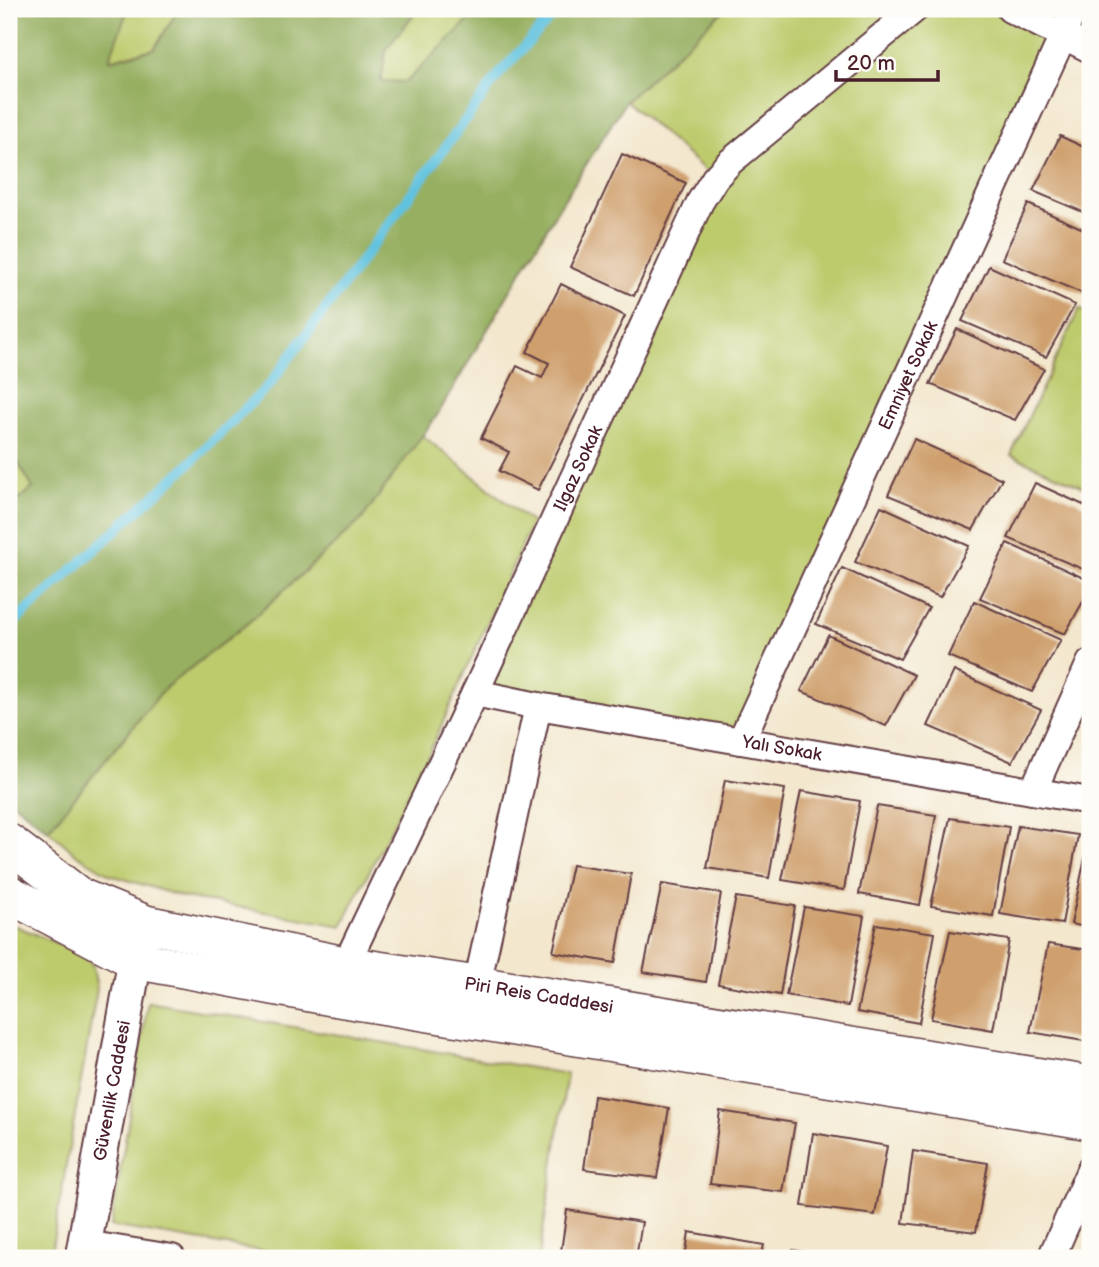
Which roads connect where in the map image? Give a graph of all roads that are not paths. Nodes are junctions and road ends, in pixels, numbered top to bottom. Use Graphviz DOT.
graph roads {
  1 [pos="915,9"];
  2 [pos="1010,9"];
  3 [pos="1073,9"];
  4 [pos="1063,36"];
  5 [pos="1090,49"];
  6 [pos="1090,663"];
  7 [pos="475,693"];
  8 [pos="538,706"];
  9 [pos="741,741"];
  10 [pos="1033,791"];
  11 [pos="1090,802"];
  12 [pos="9,844"];
  13 [pos="9,894"];
  14 [pos="146,924"];
  15 [pos="135,960"];
  16 [pos="338,981"];
  17 [pos="477,985"];
  18 [pos="1090,1085"];
  19 [pos="1090,1121"];
  20 [pos="1090,1170"];
  21 [pos="84,1251"];
  22 [pos="172,1258"];
  23 [pos="1051,1258"];
  1 -- 7 [label="street, Ilgaz Sokak"];
  2 -- 4 [label="street"];
  3 -- 4 [label="street, Emniyet Sokak"];
  4 -- 5 [label="street"];
  4 -- 9 [label="street, Emniyet Sokak"];
  6 -- 10 [label="street"];
  7 -- 8 [label="street, Yalı Sokak"];
  7 -- 16 [label="street, Ilgaz Sokak"];
  8 -- 9 [label="street, Yalı Sokak"];
  8 -- 17 [label="street"];
  9 -- 10 [label="street, Yalı Sokak"];
  10 -- 11 [label="street, Yalı Sokak"];
  12 -- 14 [label="main road, Piri Reis Cadddesi"];
  13 -- 15 [label="main road, Piri Reis Cadddesi"];
  14 -- 15 [label="street, Güvenlik Caddesi"];
  14 -- 16 [label="main road, Piri Reis Cadddesi"];
  15 -- 16 [label="main road, Piri Reis Cadddesi"];
  15 -- 21 [label="street, Güvenlik Caddesi"];
  16 -- 17 [label="main road, Piri Reis Cadddesi"];
  16 -- 19 [label="main road, Piri Reis Cadddesi"];
  17 -- 18 [label="main road, Piri Reis Cadddesi"];
  20 -- 23 [label="street"];
  21 -- 22 [label="street"];
}
